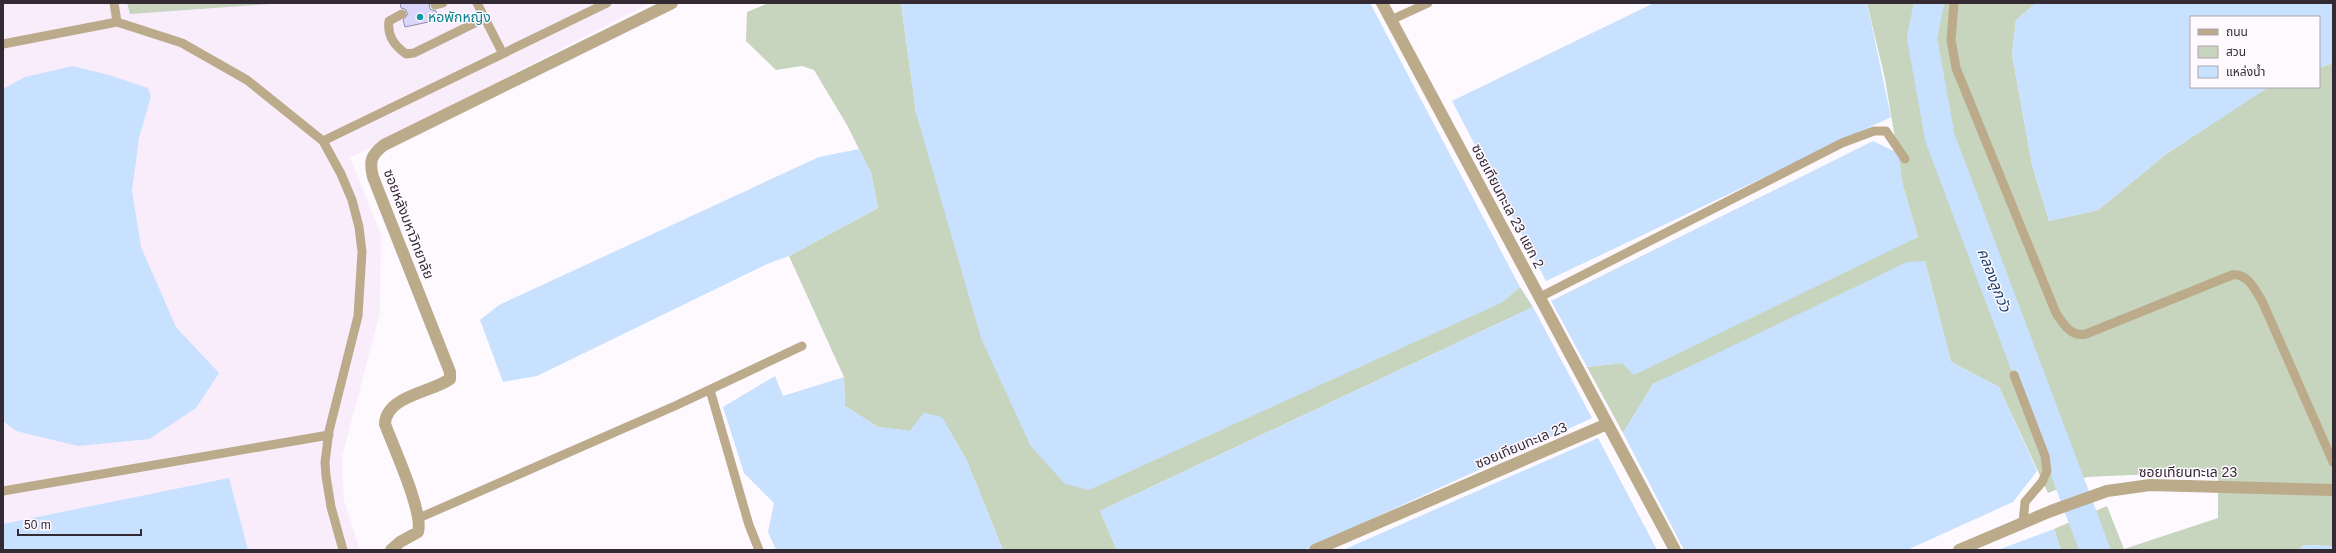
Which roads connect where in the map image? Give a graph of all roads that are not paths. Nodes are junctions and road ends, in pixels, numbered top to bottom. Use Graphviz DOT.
graph roads {
  1 [pos="114,3"];
  2 [pos="477,3"];
  3 [pos="607,3"];
  4 [pos="672,3"];
  5 [pos="1382,3"];
  6 [pos="1428,3"];
  7 [pos="1954,3"];
  8 [pos="402,14"];
  9 [pos="485,18"];
  10 [pos="1391,20"];
  11 [pos="117,22"];
  12 [pos="3,44"];
  13 [pos="502,52"];
  14 [pos="323,141"];
  15 [pos="1905,159"];
  16 [pos="1540,297"];
  17 [pos="802,346"];
  18 [pos="2014,375"];
  19 [pos="710,390"];
  20 [pos="1608,424"];
  21 [pos="329,434"];
  22 [pos="2333,462"];
  23 [pos="2333,490"];
  24 [pos="3,491"];
  25 [pos="419,518"];
  26 [pos="2023,523"];
  27 [pos="343,550"];
  28 [pos="390,550"];
  29 [pos="759,550"];
  30 [pos="1315,550"];
  31 [pos="1675,550"];
  32 [pos="1959,550"];
  1 -- 11 [label="lane"];
  2 -- 9 [label="lane"];
  3 -- 13 [label="lane"];
  4 -- 25 [label="street, ซอยหลังมหาวิทยาลัย"];
  5 -- 10 [label="street, ซอยเทียนทะเล 23 แยก 2"];
  6 -- 10 [label="lane"];
  7 -- 22 [label="lane"];
  8 -- 9 [label="lane"];
  9 -- 13 [label="lane"];
  10 -- 16 [label="street, ซอยเทียนทะเล 23 แยก 2"];
  11 -- 12 [label="lane"];
  11 -- 14 [label="lane"];
  13 -- 14 [label="lane"];
  14 -- 21 [label="lane"];
  15 -- 16 [label="lane"];
  16 -- 20 [label="street, ซอยเทียนทะเล 23 แยก 2"];
  17 -- 19 [label="lane"];
  18 -- 26 [label="lane"];
  19 -- 25 [label="lane"];
  19 -- 29 [label="lane"];
  20 -- 30 [label="street, ซอยเทียนทะเล 23"];
  20 -- 31 [label="street"];
  21 -- 24 [label="lane"];
  21 -- 27 [label="lane"];
  23 -- 26 [label="street, ซอยเทียนทะเล 23"];
  25 -- 28 [label="street"];
  26 -- 32 [label="street, ซอยเทียนทะเล 23"];
}
